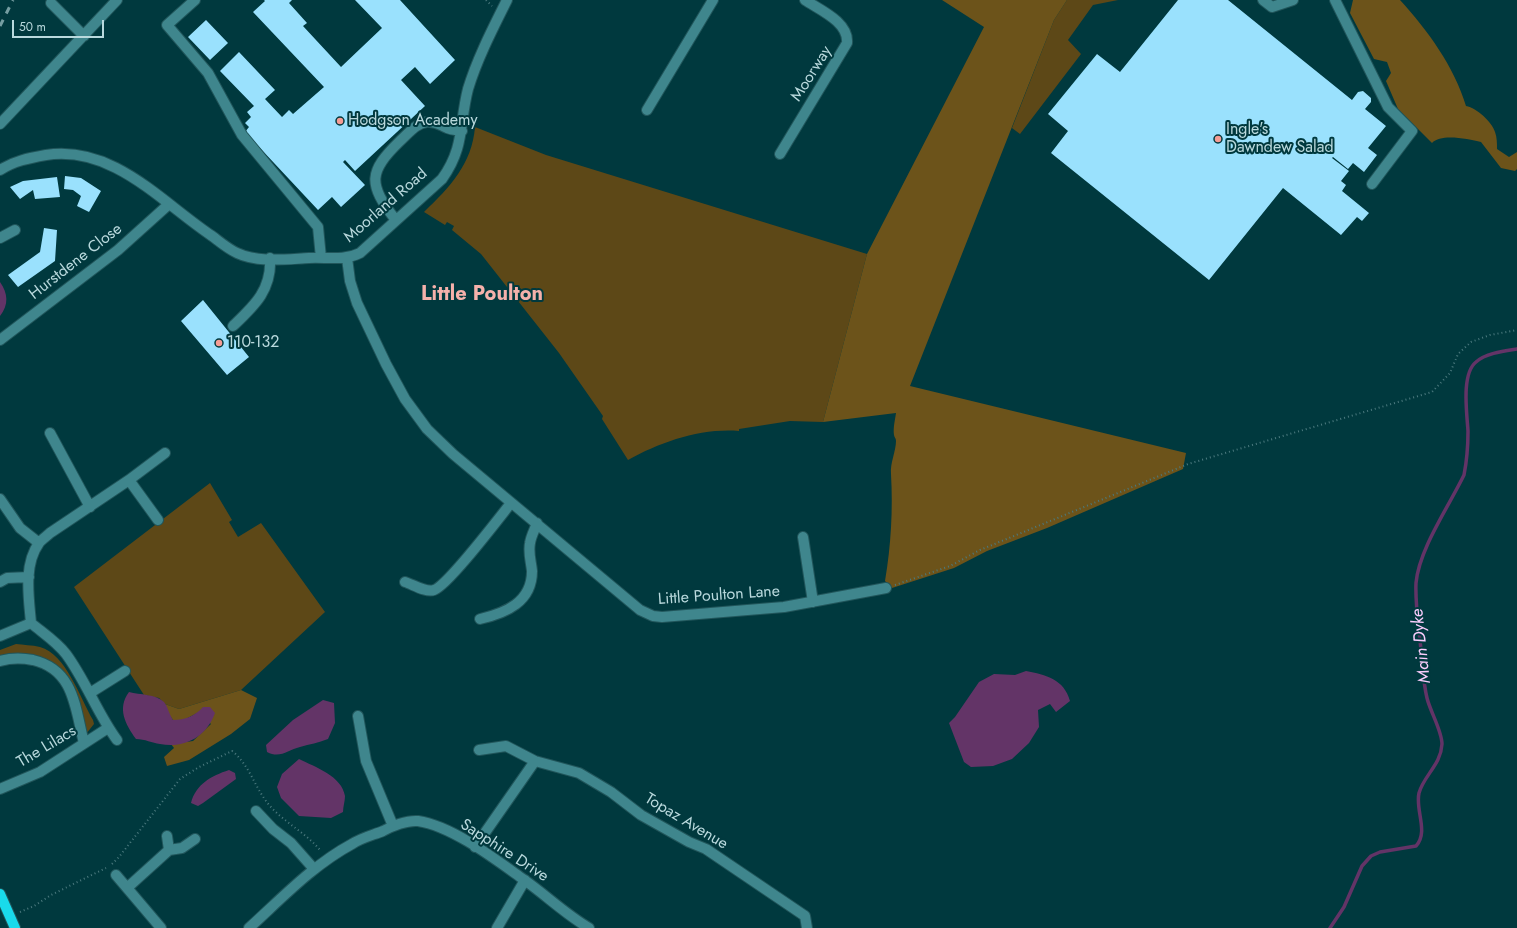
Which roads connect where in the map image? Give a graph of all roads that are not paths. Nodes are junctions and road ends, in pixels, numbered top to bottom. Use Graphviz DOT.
graph roads {
  1 [pos="117,0"];
  2 [pos="195,0"];
  3 [pos="507,0"];
  4 [pos="713,0"];
  5 [pos="806,0"];
  6 [pos="1263,0"];
  7 [pos="1293,0"];
  8 [pos="1335,0"];
  9 [pos="51,3"];
  10 [pos="84,36"];
  11 [pos="647,110"];
  12 [pos="0,124"];
  13 [pos="462,131"];
  14 [pos="780,154"];
  15 [pos="0,170"];
  16 [pos="1372,184"];
  17 [pos="168,205"];
  18 [pos="395,219"];
  19 [pos="15,230"];
  20 [pos="0,238"];
  21 [pos="270,258"];
  22 [pos="321,258"];
  23 [pos="347,258"];
  24 [pos="233,326"];
  25 [pos="0,340"];
  26 [pos="50,433"];
  27 [pos="165,453"];
  28 [pos="129,480"];
  29 [pos="0,499"];
  30 [pos="511,503"];
  31 [pos="90,507"];
  32 [pos="158,520"];
  33 [pos="537,523"];
  34 [pos="803,537"];
  35 [pos="39,543"];
  36 [pos="29,577"];
  37 [pos="0,582"];
  38 [pos="405,582"];
  39 [pos="886,588"];
  40 [pos="812,602"];
  41 [pos="480,619"];
  42 [pos="31,623"];
  43 [pos="2,636"];
  44 [pos="0,662"];
  45 [pos="125,671"];
  46 [pos="90,692"];
  47 [pos="358,716"];
  48 [pos="108,728"];
  49 [pos="117,740"];
  50 [pos="84,743"];
  51 [pos="479,750"];
  52 [pos="535,761"];
  53 [pos="0,789"];
  54 [pos="256,811"];
  55 [pos="393,826"];
  56 [pos="167,836"];
  57 [pos="195,839"];
  58 [pos="475,847"];
  59 [pos="169,850"];
  60 [pos="314,869"];
  61 [pos="116,875"];
  62 [pos="525,880"];
  63 [pos="128,888"];
  64 [pos="0,894"];
  65 [pos="15,928"];
  66 [pos="161,928"];
  67 [pos="249,928"];
  68 [pos="497,928"];
  69 [pos="589,928"];
  70 [pos="807,928"];
  1 -- 10 [label="street"];
  2 -- 22 [label="street"];
  3 -- 13 [label="street, Moorland Road"];
  4 -- 11 [label="street"];
  5 -- 14 [label="street, Moorway"];
  6 -- 7 [label="street"];
  8 -- 16 [label="street"];
  9 -- 10 [label="street"];
  10 -- 12 [label="street"];
  13 -- 18 [label="street, Moorland Road"];
  13 -- 18 [label="street"];
  15 -- 17 [label="street, Moorland Road"];
  17 -- 21 [label="street, Moorland Road"];
  17 -- 25 [label="street, Hurstdene Close"];
  18 -- 23 [label="street, Moorland Road"];
  19 -- 20 [label="street"];
  21 -- 22 [label="street, Moorland Road"];
  21 -- 24 [label="street"];
  22 -- 23 [label="street, Moorland Road"];
  23 -- 30 [label="street, Little Poulton Lane"];
  26 -- 31 [label="street"];
  27 -- 28 [label="street"];
  28 -- 31 [label="street"];
  28 -- 32 [label="street"];
  29 -- 35 [label="street"];
  30 -- 33 [label="street, Little Poulton Lane"];
  30 -- 38 [label="street"];
  31 -- 35 [label="street"];
  33 -- 40 [label="street, Little Poulton Lane"];
  33 -- 41 [label="street"];
  34 -- 40 [label="street"];
  35 -- 36 [label="street"];
  36 -- 37 [label="street"];
  36 -- 42 [label="street"];
  39 -- 40 [label="street, Little Poulton Lane"];
  42 -- 43 [label="street"];
  42 -- 46 [label="street"];
  44 -- 50 [label="street"];
  45 -- 46 [label="street"];
  46 -- 48 [label="street"];
  47 -- 55 [label="street"];
  48 -- 49 [label="street"];
  48 -- 50 [label="street, The Lilacs"];
  50 -- 53 [label="street, The Lilacs"];
  51 -- 52 [label="street, Topaz Avenue"];
  52 -- 58 [label="street"];
  52 -- 70 [label="street, Topaz Avenue"];
  54 -- 60 [label="street"];
  55 -- 58 [label="street, Sapphire Drive"];
  55 -- 60 [label="street, Sapphire Drive"];
  56 -- 59 [label="street"];
  57 -- 59 [label="street"];
  58 -- 62 [label="street, Sapphire Drive"];
  59 -- 63 [label="street"];
  60 -- 67 [label="street, Sapphire Drive"];
  61 -- 63 [label="street"];
  62 -- 68 [label="street"];
  62 -- 69 [label="street, Sapphire Drive"];
  63 -- 66 [label="street"];
  64 -- 65 [label="main road"];
}
